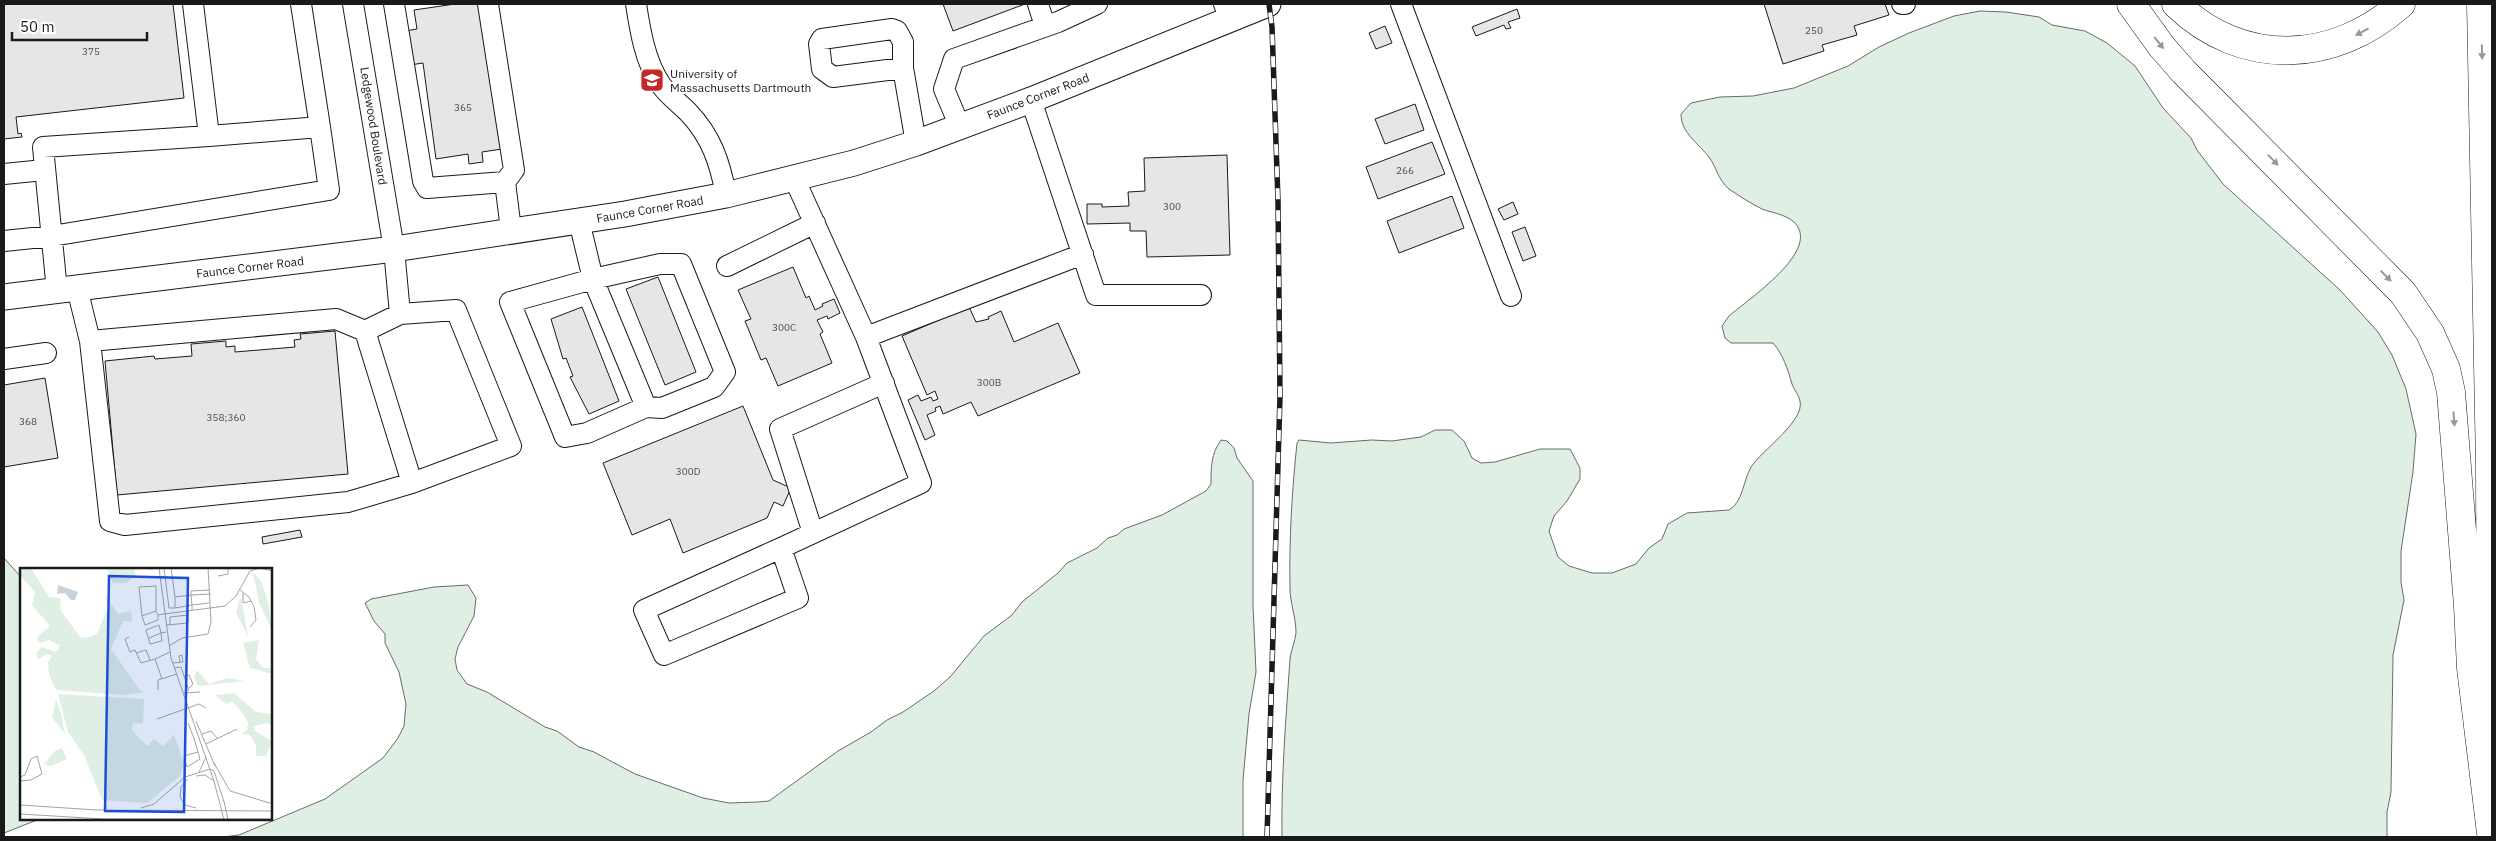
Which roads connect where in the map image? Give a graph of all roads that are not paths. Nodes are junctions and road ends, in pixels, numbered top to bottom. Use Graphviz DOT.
graph roads {
  1 [pos="193,4"];
  2 [pos="301,4"];
  3 [pos="353,4"];
  4 [pos="394,4"];
  5 [pos="488,4"];
  6 [pos="636,4"];
  7 [pos="1038,4"];
  8 [pos="1097,4"];
  9 [pos="1268,4"];
  10 [pos="1401,4"];
  11 [pos="2131,4"];
  12 [pos="2176,4"];
  13 [pos="2401,4"];
  14 [pos="2481,4"];
  15 [pos="1227,11"];
  16 [pos="1046,26"];
  17 [pos="903,68"];
  18 [pos="1031,100"];
  19 [pos="320,126"];
  20 [pos="960,127"];
  21 [pos="209,136"];
  22 [pos="916,143"];
  23 [pos="44,170"];
  24 [pos="4,174"];
  25 [pos="794,178"];
  26 [pos="504,182"];
  27 [pos="726,195"];
  28 [pos="579,221"];
  29 [pos="815,223"];
  30 [pos="511,230"];
  31 [pos="52,236"];
  32 [pos="4,241"];
  33 [pos="394,249"];
  34 [pos="1083,254"];
  35 [pos="727,266"];
  36 [pos="592,279"];
  37 [pos="67,289"];
  38 [pos="1201,295"];
  39 [pos="1511,296"];
  40 [pos="4,297"];
  41 [pos="400,314"];
  42 [pos="365,331"];
  43 [pos="866,337"];
  44 [pos="90,340"];
  45 [pos="46,353"];
  46 [pos="4,359"];
  47 [pos="884,383"];
  48 [pos="646,407"];
  49 [pos="412,483"];
  50 [pos="813,533"];
  51 [pos="781,548"];
  52 [pos="2491,835"];
  1 -- 21 [label="street"];
  2 -- 19 [label="street"];
  3 -- 33 [label="street, Ledgewood Boulevard"];
  4 -- 26 [label="street"];
  5 -- 26 [label="street"];
  6 -- 27 [label="street"];
  7 -- 16 [label="street"];
  8 -- 16 [label="street"];
  9 -- 15 [label="main road, Faunce Corner Road"];
  10 -- 39 [label="street"];
  11 -- 52 [label="highway, one-way"];
  13 -- 12 [label="highway, one-way"];
  14 -- 52 [label="highway, one-way"];
  15 -- 18 [label="main road, Faunce Corner Road"];
  16 -- 20 [label="street"];
  17 -- 22 [label="street"];
  18 -- 20 [label="main road, Faunce Corner Road"];
  18 -- 34 [label="street"];
  19 -- 21 [label="street"];
  19 -- 31 [label="street"];
  20 -- 22 [label="main road, Faunce Corner Road"];
  21 -- 23 [label="street"];
  22 -- 25 [label="main road, Faunce Corner Road"];
  23 -- 24 [label="street"];
  23 -- 31 [label="street"];
  25 -- 27 [label="main road, Faunce Corner Road"];
  25 -- 29 [label="street"];
  26 -- 30 [label="street"];
  27 -- 28 [label="main road, Faunce Corner Road"];
  28 -- 30 [label="main road, Faunce Corner Road"];
  28 -- 36 [label="street"];
  29 -- 35 [label="street"];
  29 -- 43 [label="street"];
  30 -- 33 [label="main road, Faunce Corner Road"];
  31 -- 32 [label="street"];
  31 -- 37 [label="street"];
  33 -- 37 [label="main road, Faunce Corner Road"];
  33 -- 41 [label="street, Ledgewood Boulevard"];
  34 -- 38 [label="street"];
  34 -- 43 [label="street"];
  36 -- 48 [label="street"];
  36 -- 48 [label="street"];
  36 -- 48 [label="street"];
  37 -- 40 [label="main road, Faunce Corner Road"];
  37 -- 44 [label="street"];
  41 -- 42 [label="street"];
  41 -- 49 [label="street"];
  42 -- 44 [label="street"];
  42 -- 49 [label="street"];
  43 -- 47 [label="street"];
  44 -- 49 [label="street"];
  45 -- 46 [label="street"];
  47 -- 50 [label="street"];
  47 -- 50 [label="street"];
  50 -- 51 [label="street"];
  51 -- 51 [label="street"];
}
